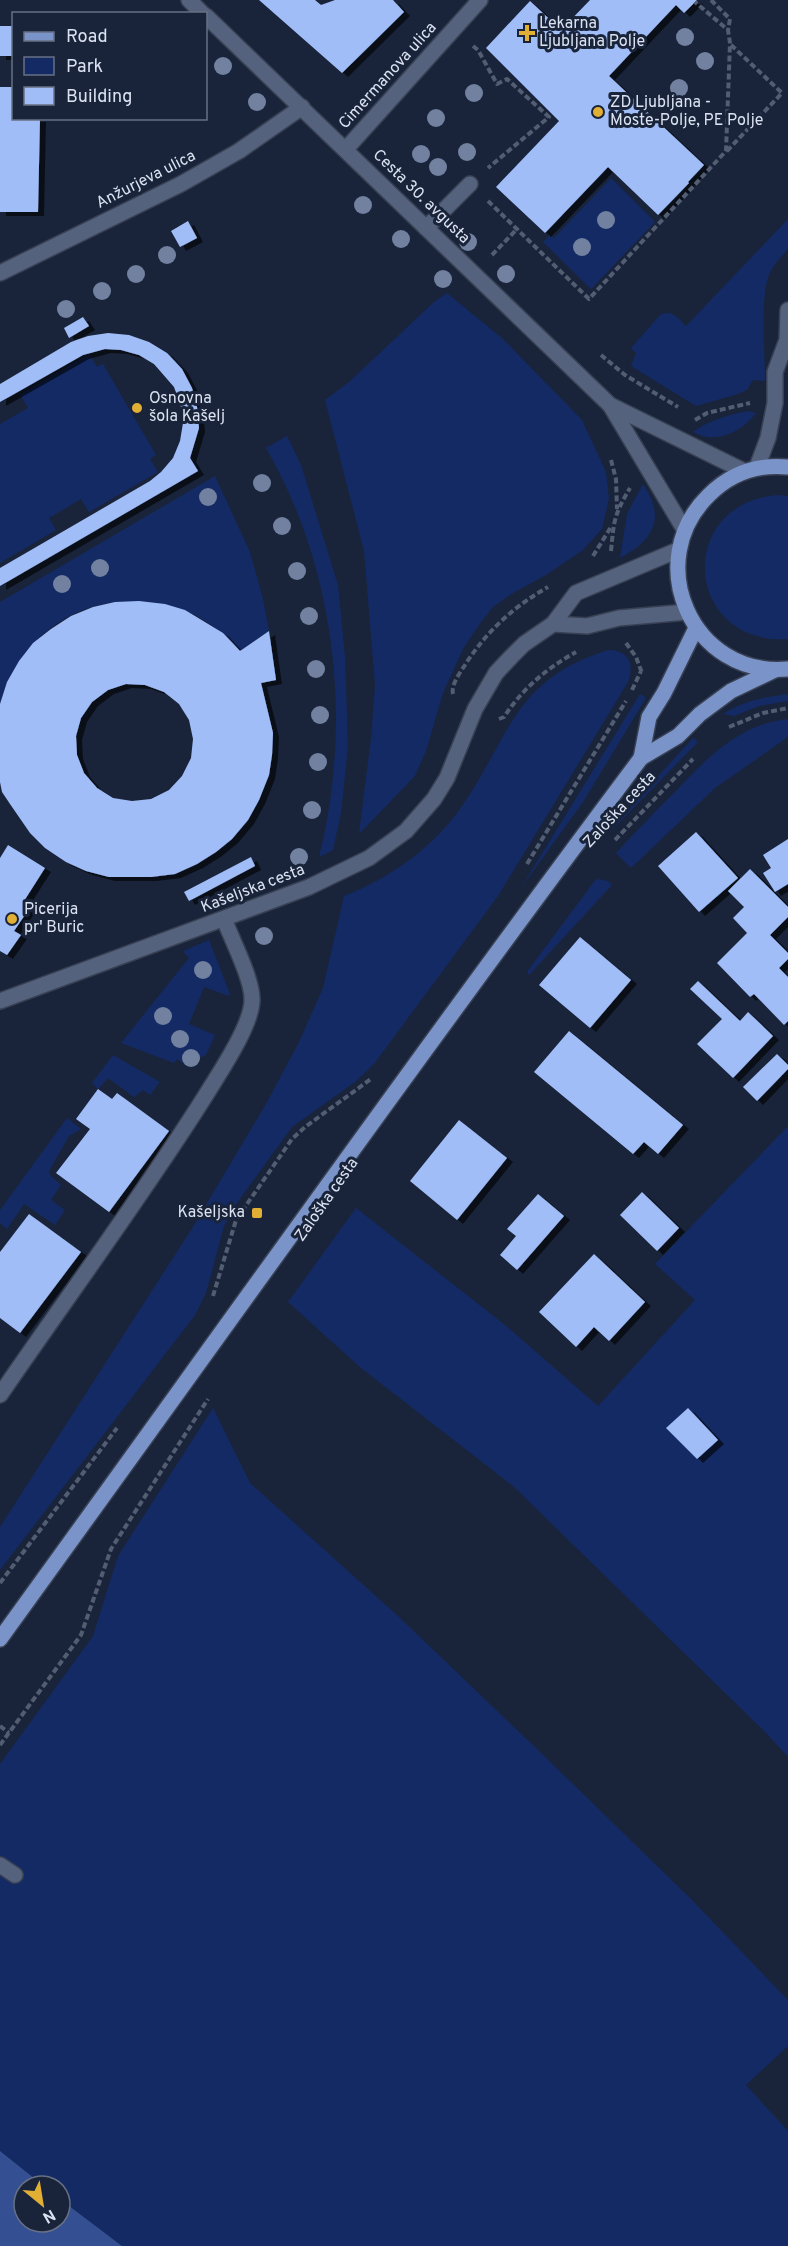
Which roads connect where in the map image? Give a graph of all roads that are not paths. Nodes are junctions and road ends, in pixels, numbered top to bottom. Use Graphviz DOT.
graph roads {
  1 [pos="189,0"];
  2 [pos="480,0"];
  3 [pos="201,12"];
  4 [pos="207,18"];
  5 [pos="302,107"];
  6 [pos="346,149"];
  7 [pos="470,184"];
  8 [pos="426,228"];
  9 [pos="0,273"];
  10 [pos="788,310"];
  11 [pos="788,341"];
  12 [pos="610,405"];
  13 [pos="788,467"];
  14 [pos="751,469"];
  15 [pos="684,530"];
  16 [pos="678,550"];
  17 [pos="687,612"];
  18 [pos="553,624"];
  19 [pos="696,628"];
  20 [pos="781,670"];
  21 [pos="641,758"];
  22 [pos="224,919"];
  23 [pos="2,1003"];
  24 [pos="0,1395"];
  25 [pos="0,1639"];
  26 [pos="0,1865"];
  27 [pos="15,1875"];
  1 -- 3 [label="street, Cesta 30. avgusta"];
  2 -- 6 [label="street, Cimermanova ulica"];
  4 -- 5 [label="street, Cesta 30. avgusta"];
  5 -- 6 [label="street, Cesta 30. avgusta"];
  5 -- 9 [label="street, Anžurjeva ulica"];
  6 -- 8 [label="street, Cesta 30. avgusta"];
  7 -- 8 [label="street"];
  8 -- 12 [label="street, Cesta 30. avgusta"];
  10 -- 11 [label="street"];
  11 -- 14 [label="street"];
  12 -- 14 [label="street, Cesta 30. avgusta"];
  12 -- 15 [label="street, Cesta 30. avgusta"];
  13 -- 14 [label="main road"];
  14 -- 15 [label="main road"];
  15 -- 16 [label="main road"];
  16 -- 17 [label="main road"];
  16 -- 18 [label="street, Kašeljska cesta"];
  17 -- 18 [label="street"];
  17 -- 19 [label="main road"];
  18 -- 22 [label="street, Kašeljska cesta"];
  19 -- 20 [label="main road"];
  19 -- 21 [label="main road, Zaloška cesta"];
  20 -- 21 [label="main road, Zaloška cesta"];
  21 -- 25 [label="main road, Zaloška cesta"];
  22 -- 23 [label="street, Kašeljska cesta"];
  22 -- 24 [label="street"];
  26 -- 27 [label="street"];
}
